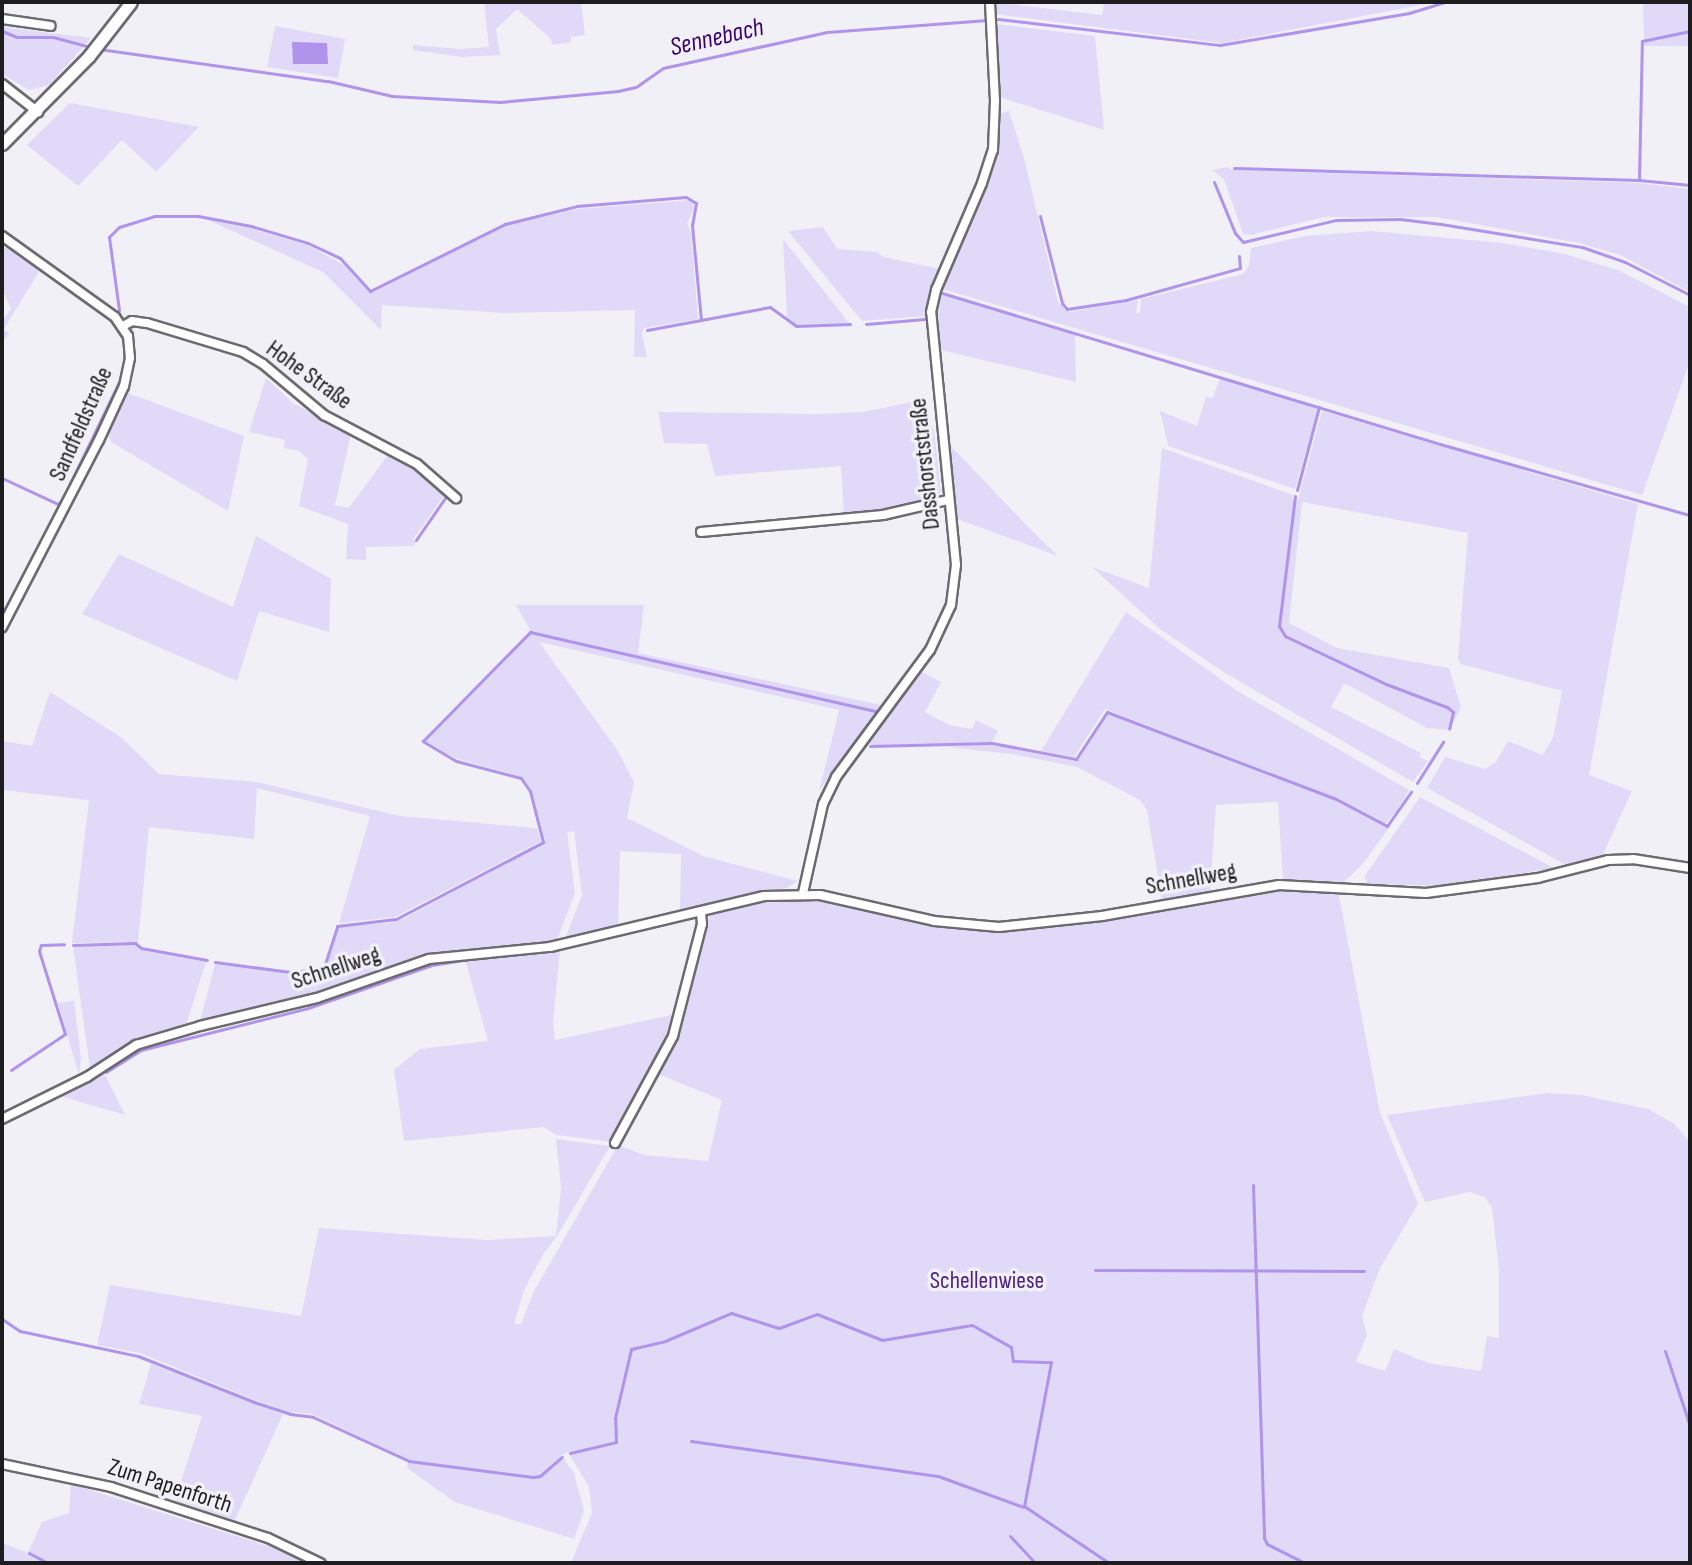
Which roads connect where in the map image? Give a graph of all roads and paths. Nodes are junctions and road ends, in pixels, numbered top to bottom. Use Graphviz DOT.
graph roads {
  1 [pos="131,2"];
  2 [pos="990,2"];
  3 [pos="2,19"];
  4 [pos="51,26"];
  5 [pos="2,84"];
  6 [pos="38,112"];
  7 [pos="2,144"];
  8 [pos="2,236"];
  9 [pos="123,326"];
  10 [pos="456,498"];
  11 [pos="948,500"];
  12 [pos="701,532"];
  13 [pos="2,627"];
  14 [pos="1690,868"];
  15 [pos="803,893"];
  16 [pos="701,913"];
  17 [pos="2,1119"];
  18 [pos="615,1143"];
  19 [pos="2,1464"];
  20 [pos="320,1563"];
  1 -- 6 [label="main road"];
  2 -- 11 [label="street, Dasshorststraße"];
  3 -- 4 [label="street"];
  5 -- 6 [label="street"];
  6 -- 7 [label="main road"];
  8 -- 9 [label="street"];
  9 -- 10 [label="street, Hohe Straße"];
  9 -- 13 [label="street, Sandfeldstraße"];
  11 -- 12 [label="street"];
  11 -- 15 [label="street, Dasshorststraße"];
  14 -- 15 [label="street, Schnellweg"];
  15 -- 16 [label="street, Schnellweg"];
  16 -- 17 [label="street, Schnellweg"];
  16 -- 18 [label="street"];
  19 -- 20 [label="street, Zum Papenforth"];
}
